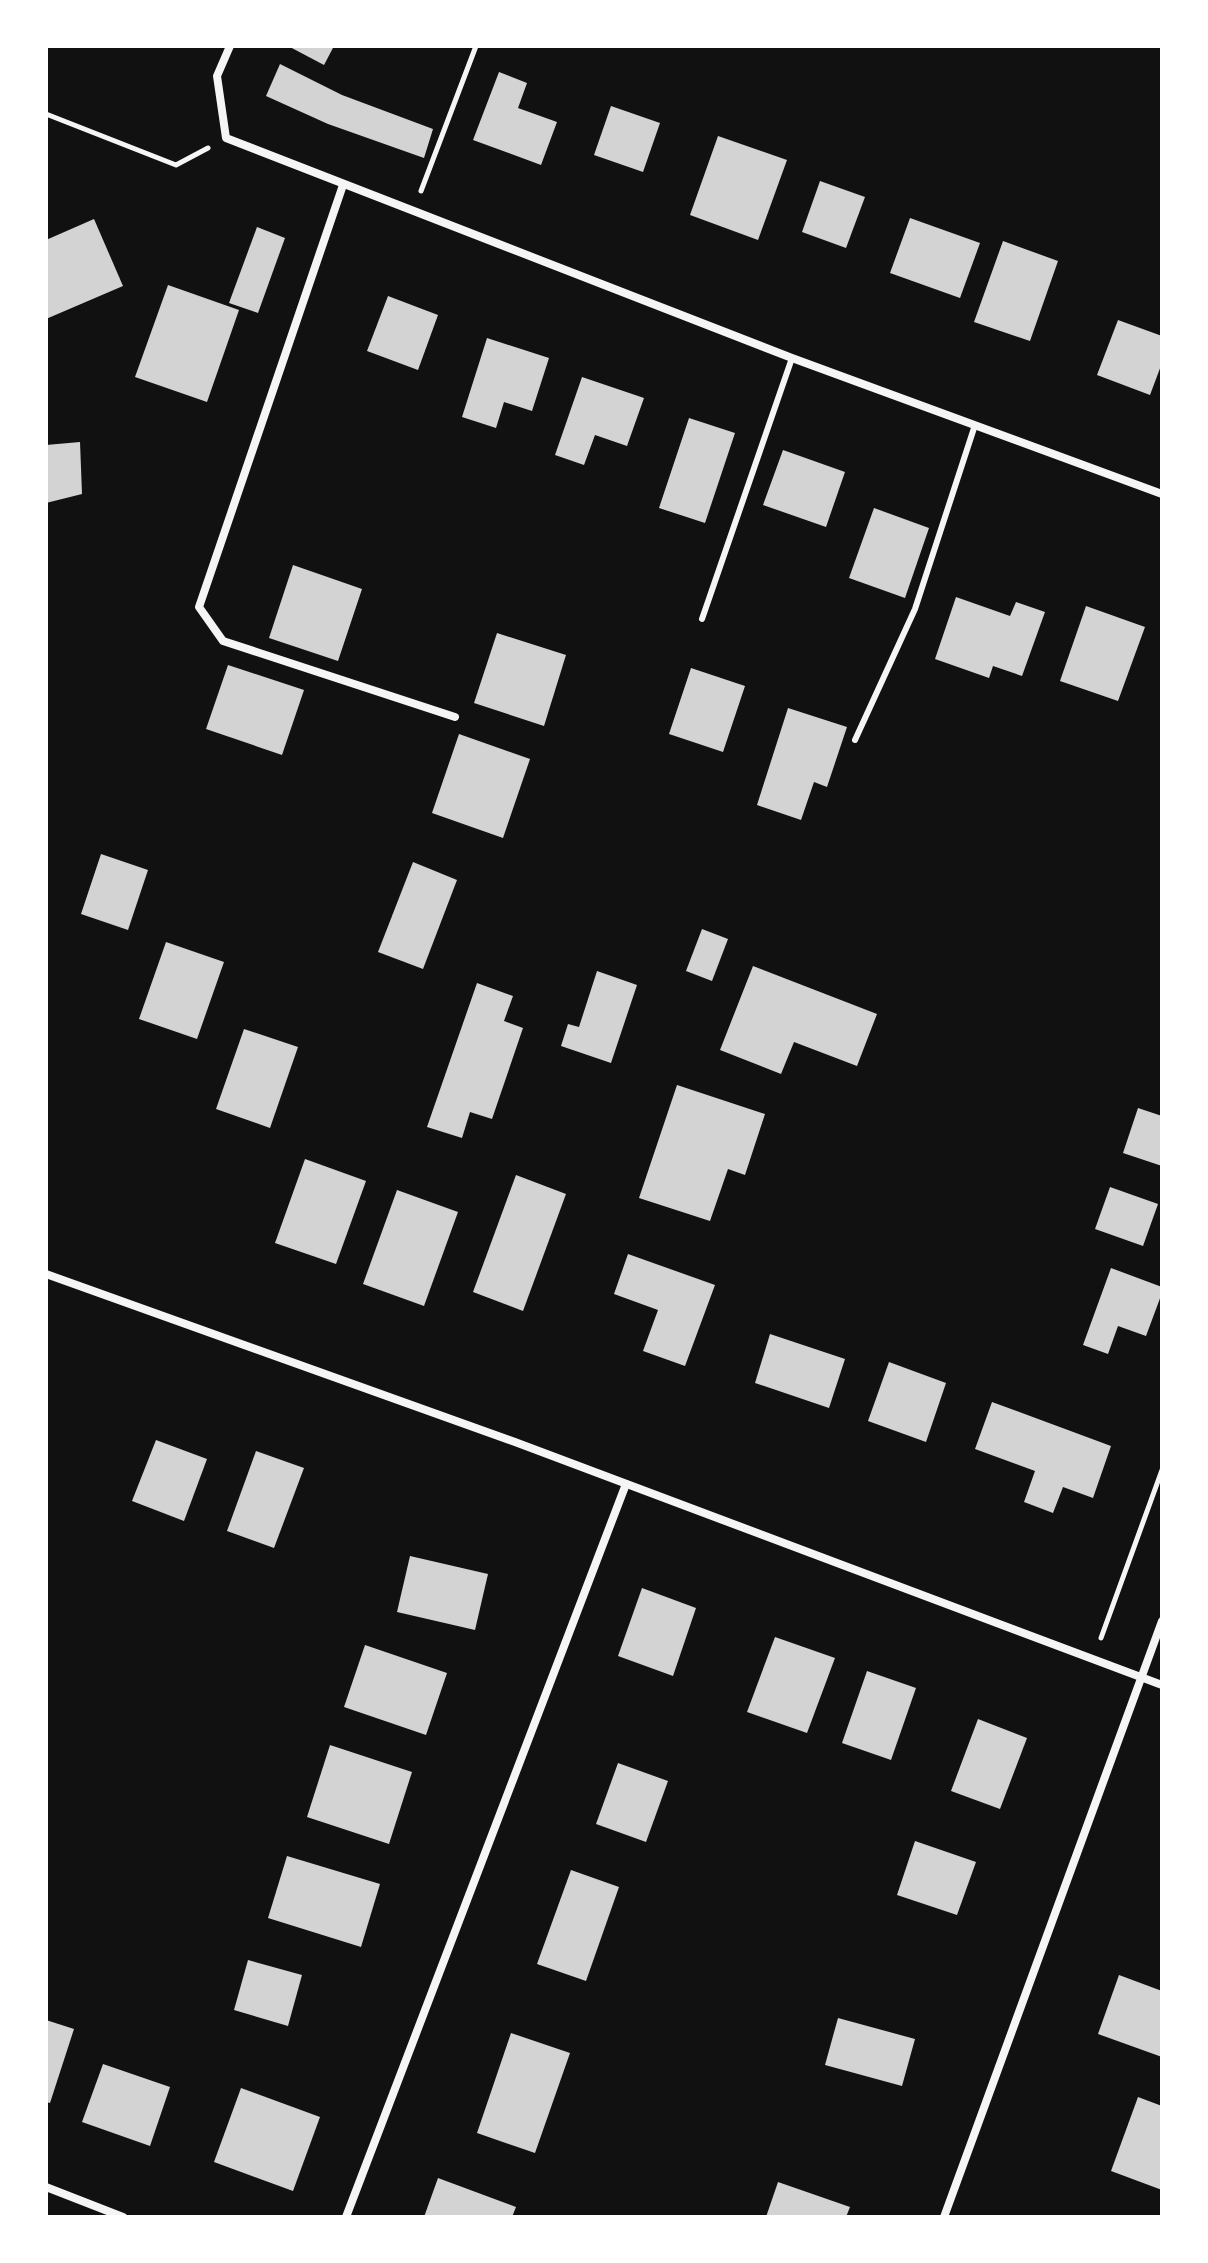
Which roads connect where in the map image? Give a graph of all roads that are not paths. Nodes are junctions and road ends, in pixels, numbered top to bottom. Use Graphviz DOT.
graph roads {
  1 [pos="230,46"];
  2 [pos="343,185"];
  3 [pos="792,358"];
  4 [pos="975,425"];
  5 [pos="1162,494"];
  6 [pos="702,619"];
  7 [pos="455,717"];
  8 [pos="855,740"];
  9 [pos="46,1274"];
  10 [pos="626,1484"];
  11 [pos="1162,1621"];
  12 [pos="1141,1678"];
  13 [pos="1162,1685"];
  14 [pos="46,2187"];
  15 [pos="123,2217"];
  16 [pos="346,2217"];
  17 [pos="944,2217"];
  1 -- 2 [label="street"];
  2 -- 3 [label="street"];
  2 -- 7 [label="street"];
  3 -- 4 [label="street"];
  3 -- 6 [label="lane"];
  4 -- 5 [label="street"];
  4 -- 8 [label="lane"];
  9 -- 10 [label="street"];
  10 -- 12 [label="street"];
  10 -- 16 [label="street"];
  11 -- 12 [label="street"];
  12 -- 13 [label="street"];
  12 -- 17 [label="street"];
  14 -- 15 [label="street"];
}
